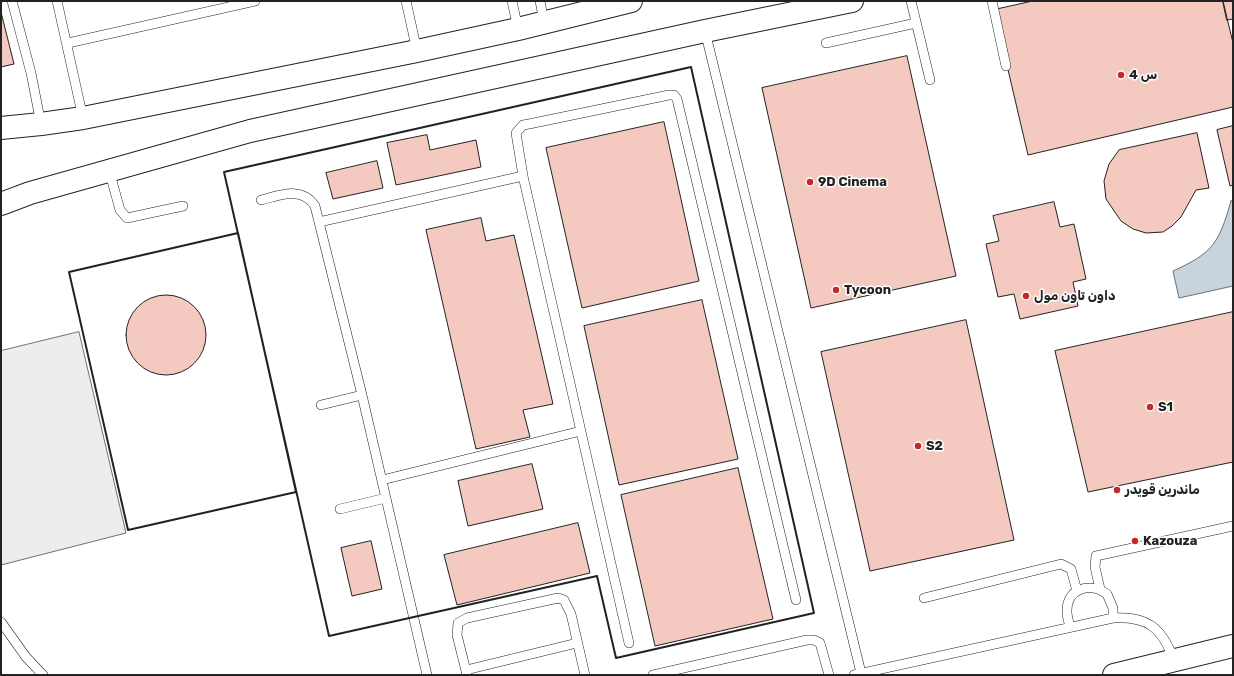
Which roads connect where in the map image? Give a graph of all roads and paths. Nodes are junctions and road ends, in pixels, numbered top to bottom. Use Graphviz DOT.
graph roads {
  1 [pos="12,1"];
  2 [pos="57,1"];
  3 [pos="255,1"];
  4 [pos="406,1"];
  5 [pos="512,1"];
  6 [pos="540,1"];
  7 [pos="631,1"];
  8 [pos="852,1"];
  9 [pos="911,1"];
  10 [pos="992,1"];
  11 [pos="544,22"];
  12 [pos="916,23"];
  13 [pos="518,29"];
  14 [pos="705,31"];
  15 [pos="68,43"];
  16 [pos="826,43"];
  17 [pos="418,51"];
  18 [pos="1006,66"];
  19 [pos="930,80"];
  20 [pos="83,118"];
  21 [pos="41,124"];
  22 [pos="1,128"];
  23 [pos="109,170"];
  24 [pos="523,176"];
  25 [pos="261,200"];
  26 [pos="1,204"];
  27 [pos="183,206"];
  28 [pos="319,222"];
  29 [pos="362,395"];
  30 [pos="321,405"];
  31 [pos="581,431"];
  32 [pos="382,480"];
  33 [pos="386,498"];
  34 [pos="340,509"];
  35 [pos="1233,526"];
  36 [pos="1100,589"];
  37 [pos="1077,591"];
  38 [pos="924,598"];
  39 [pos="796,600"];
  40 [pos="1113,618"];
  41 [pos="1,622"];
  42 [pos="1070,627"];
  43 [pos="577,643"];
  44 [pos="629,643"];
  45 [pos="1233,646"];
  46 [pos="1174,660"];
  47 [pos="467,672"];
  48 [pos="858,674"];
  49 [pos="43,675"];
  50 [pos="427,675"];
  51 [pos="585,675"];
  52 [pos="653,675"];
  53 [pos="829,675"];
  54 [pos="1114,675"];
  1 -- 21 [label="lane"];
  2 -- 15 [label="lane"];
  3 -- 15 [label="lane"];
  4 -- 17 [label="lane"];
  5 -- 13 [label="lane"];
  6 -- 11 [label="lane"];
  7 -- 11 [label="street"];
  8 -- 14 [label="street"];
  9 -- 12 [label="lane"];
  10 -- 18 [label="lane"];
  11 -- 13 [label="street"];
  12 -- 16 [label="lane"];
  12 -- 19 [label="lane"];
  13 -- 17 [label="street"];
  14 -- 23 [label="street"];
  14 -- 48 [label="lane"];
  15 -- 20 [label="lane"];
  17 -- 20 [label="street"];
  20 -- 21 [label="street"];
  21 -- 22 [label="street"];
  23 -- 26 [label="street"];
  23 -- 27 [label="lane"];
  24 -- 28 [label="lane"];
  24 -- 31 [label="lane"];
  24 -- 39 [label="lane"];
  25 -- 28 [label="lane"];
  28 -- 29 [label="lane"];
  29 -- 30 [label="lane"];
  29 -- 32 [label="lane"];
  31 -- 32 [label="lane"];
  31 -- 44 [label="lane"];
  32 -- 33 [label="lane"];
  33 -- 34 [label="lane"];
  33 -- 50 [label="lane"];
  35 -- 36 [label="lane"];
  36 -- 37 [label="lane"];
  36 -- 40 [label="lane"];
  37 -- 38 [label="lane"];
  37 -- 42 [label="lane"];
  40 -- 42 [label="lane"];
  40 -- 46 [label="lane"];
  41 -- 49 [label="lane"];
  42 -- 48 [label="lane"];
  43 -- 47 [label="lane"];
  43 -- 47 [label="lane"];
  43 -- 51 [label="lane"];
  45 -- 46 [label="street"];
  46 -- 54 [label="street"];
  52 -- 53 [label="lane"];
}
